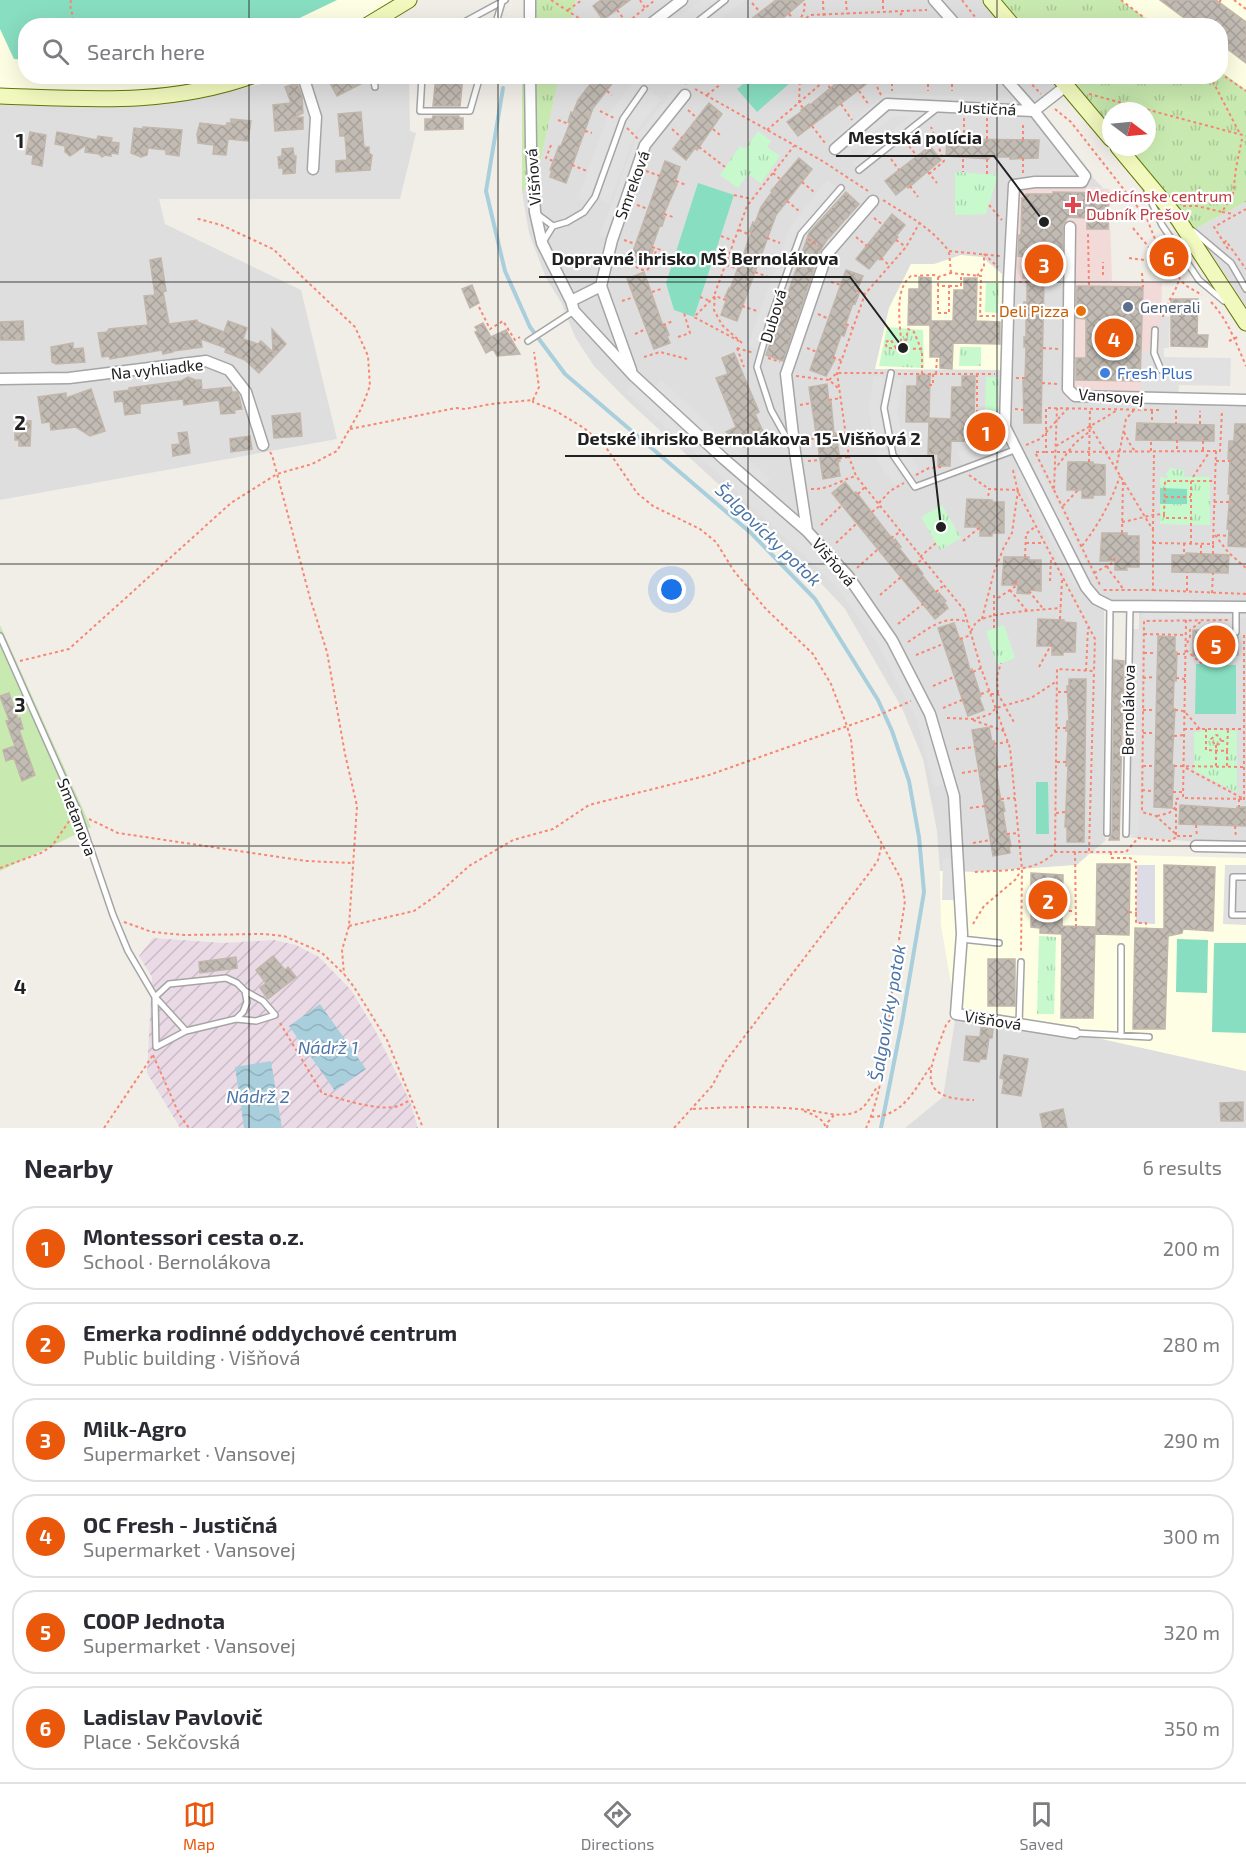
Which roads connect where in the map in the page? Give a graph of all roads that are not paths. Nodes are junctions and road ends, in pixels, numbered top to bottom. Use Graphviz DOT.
graph roads {
  1 [pos="530,0"];
  2 [pos="682,0"];
  3 [pos="725,0"];
  4 [pos="934,0"];
  5 [pos="991,0"];
  6 [pos="504,1"];
  7 [pos="402,2"];
  8 [pos="378,18"];
  9 [pos="472,18"];
  10 [pos="498,18"];
  11 [pos="530,18"];
  12 [pos="658,18"];
  13 [pos="702,18"];
  14 [pos="950,18"];
  15 [pos="1007,18"];
  16 [pos="230,84"];
  17 [pos="306,84"];
  18 [pos="374,84"];
  19 [pos="422,84"];
  20 [pos="478,84"];
  21 [pos="530,84"];
  22 [pos="1010,84"];
  23 [pos="1060,84"];
  24 [pos="1065,84"];
  25 [pos="375,87"];
  26 [pos="644,89"];
  27 [pos="685,95"];
  28 [pos="0,96"];
  29 [pos="940,106"];
  30 [pos="1034,111"];
  31 [pos="1102,128"];
  32 [pos="835,149"];
  33 [pos="1126,156"];
  34 [pos="313,169"];
  35 [pos="859,170"];
  36 [pos="1138,171"];
  37 [pos="841,188"];
  38 [pos="873,196"];
  39 [pos="535,212"];
  40 [pos="1173,213"];
  41 [pos="553,226"];
  42 [pos="1070,228"];
  43 [pos="542,243"];
  44 [pos="601,286"];
  45 [pos="1246,289"];
  46 [pos="573,306"];
  47 [pos="1243,325"];
  48 [pos="1155,330"];
  49 [pos="528,341"];
  50 [pos="1161,370"];
  51 [pos="891,374"];
  52 [pos="633,376"];
  53 [pos="0,379"];
  54 [pos="1246,400"];
  55 [pos="263,445"];
  56 [pos="1017,449"];
  57 [pos="795,452"];
  58 [pos="807,531"];
  59 [pos="1110,606"];
  60 [pos="1130,606"];
  61 [pos="1241,607"];
  62 [pos="1236,632"];
  63 [pos="0,636"];
  64 [pos="1107,833"];
  65 [pos="1126,834"];
  66 [pos="1196,841"];
  67 [pos="1246,847"];
  68 [pos="1246,877"];
  69 [pos="1246,915"];
  70 [pos="961,939"];
  71 [pos="999,943"];
  72 [pos="1121,946"];
  73 [pos="1021,962"];
  74 [pos="245,991"];
  75 [pos="155,997"];
  76 [pos="236,1019"];
  77 [pos="1018,1024"];
  78 [pos="186,1031"];
  79 [pos="1075,1033"];
  80 [pos="1121,1036"];
  81 [pos="1149,1037"];
  1 -- 11 [label="street"];
  2 -- 12 [label="street"];
  3 -- 13 [label="lane"];
  4 -- 14 [label="street"];
  5 -- 15 [label="street"];
  6 -- 9 [label="lane"];
  6 -- 10 [label="lane"];
  7 -- 8 [label="street"];
  16 -- 28 [label="street"];
  17 -- 34 [label="street"];
  18 -- 25 [label="lane"];
  19 -- 20 [label="lane"];
  21 -- 39 [label="street, Višňová"];
  22 -- 30 [label="street"];
  23 -- 30 [label="street, Justičná"];
  24 -- 31 [label="street"];
  26 -- 41 [label="lane, Smreková"];
  27 -- 44 [label="street, Smreková"];
  29 -- 30 [label="street, Justičná"];
  29 -- 32 [label="street, Justičná"];
  29 -- 35 [label="lane, Justičná"];
  30 -- 56 [label="street, Justičná"];
  33 -- 36 [label="street"];
  36 -- 40 [label="street"];
  36 -- 47 [label="lane"];
  37 -- 57 [label="lane, Dubová"];
  38 -- 57 [label="street, Dubová"];
  39 -- 41 [label="lane"];
  39 -- 43 [label="street, Višňová"];
  40 -- 45 [label="lane"];
  40 -- 47 [label="street"];
  41 -- 43 [label="lane"];
  42 -- 54 [label="street, Vansovej"];
  43 -- 46 [label="street, Višňová"];
  44 -- 46 [label="street"];
  44 -- 52 [label="street"];
  46 -- 49 [label="lane"];
  46 -- 52 [label="street, Višňová"];
  48 -- 50 [label="lane"];
  51 -- 56 [label="lane"];
  52 -- 58 [label="street, Višňová"];
  53 -- 55 [label="street, Na vyhliadke"];
  56 -- 59 [label="street"];
  57 -- 58 [label="street, Dubová"];
  58 -- 70 [label="street, Višňová"];
  59 -- 60 [label="street"];
  59 -- 64 [label="lane, Bernolákova"];
  60 -- 61 [label="street"];
  60 -- 65 [label="lane, Bernolákova"];
  61 -- 62 [label="lane"];
  63 -- 75 [label="lane, Smetanova"];
  66 -- 67 [label="street"];
  68 -- 69 [label="lane"];
  70 -- 71 [label="lane"];
  70 -- 77 [label="street, Višňová"];
  72 -- 80 [label="lane"];
  73 -- 77 [label="lane"];
  74 -- 75 [label="lane"];
  74 -- 76 [label="lane"];
  74 -- 76 [label="lane"];
  75 -- 78 [label="lane, Smetanova"];
  75 -- 78 [label="lane"];
  76 -- 78 [label="lane"];
  77 -- 79 [label="street, Višňová"];
  79 -- 80 [label="lane"];
  80 -- 81 [label="lane"];
}
